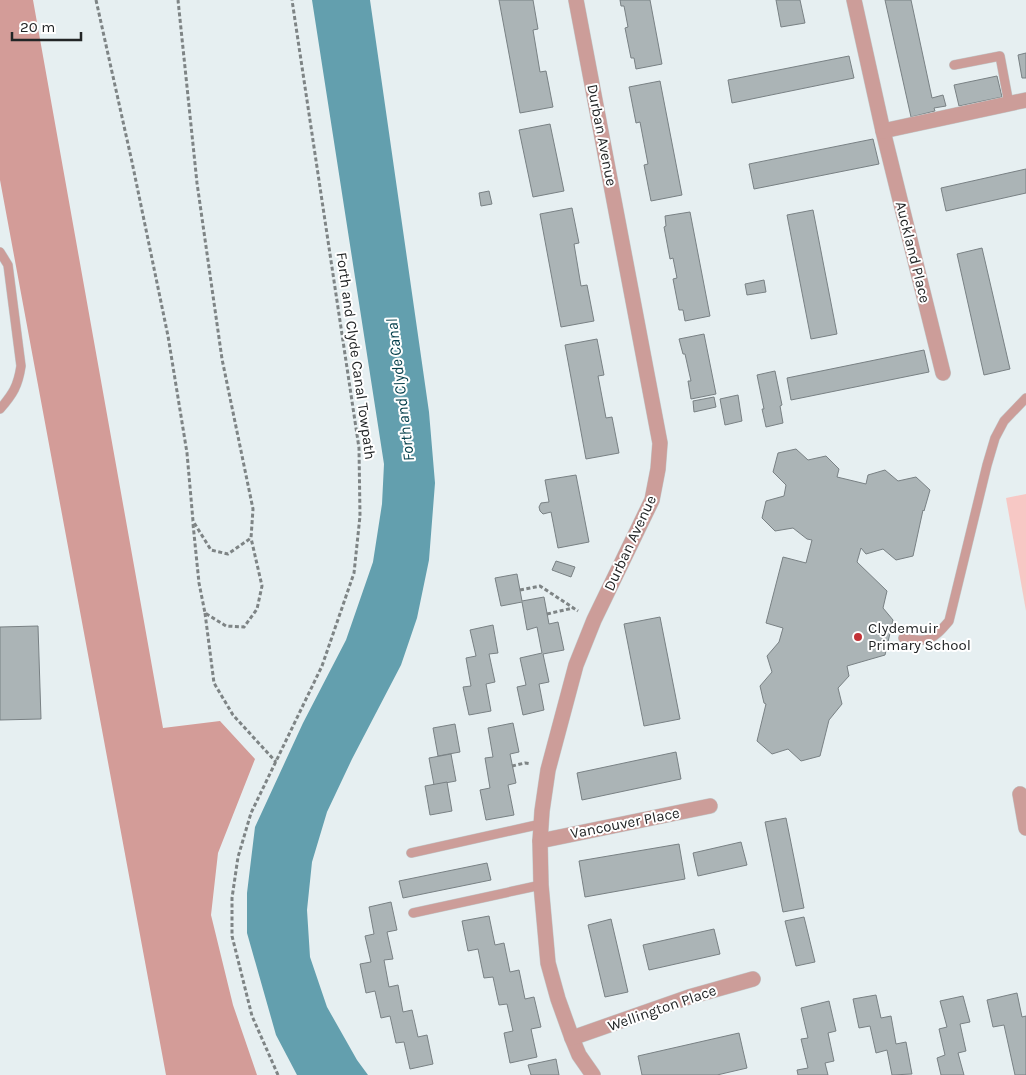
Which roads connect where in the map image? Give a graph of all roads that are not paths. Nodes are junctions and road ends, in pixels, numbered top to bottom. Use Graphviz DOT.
graph roads {
  1 [pos="576,0"];
  2 [pos="854,0"];
  3 [pos="954,65"];
  4 [pos="1026,100"];
  5 [pos="1009,104"];
  6 [pos="883,131"];
  7 [pos="0,252"];
  8 [pos="942,373"];
  9 [pos="1026,398"];
  10 [pos="0,409"];
  11 [pos="903,638"];
  12 [pos="1020,794"];
  13 [pos="710,806"];
  14 [pos="541,824"];
  15 [pos="1026,828"];
  16 [pos="540,841"];
  17 [pos="411,853"];
  18 [pos="541,885"];
  19 [pos="413,913"];
  20 [pos="753,979"];
  21 [pos="572,1038"];
  22 [pos="593,1075"];
  1 -- 14 [label="street, Durban Avenue"];
  2 -- 6 [label="street, Auckland Place"];
  3 -- 5 [label="lane"];
  4 -- 5 [label="street"];
  5 -- 6 [label="street"];
  6 -- 8 [label="street, Auckland Place"];
  7 -- 10 [label="lane"];
  9 -- 11 [label="lane"];
  12 -- 15 [label="street"];
  13 -- 16 [label="street, Vancouver Place"];
  14 -- 16 [label="street, Durban Avenue"];
  14 -- 17 [label="lane"];
  16 -- 18 [label="street, Durban Avenue"];
  18 -- 19 [label="lane"];
  18 -- 21 [label="street, Durban Avenue"];
  20 -- 21 [label="street, Wellington Place"];
  21 -- 22 [label="street, Durban Avenue"];
}
